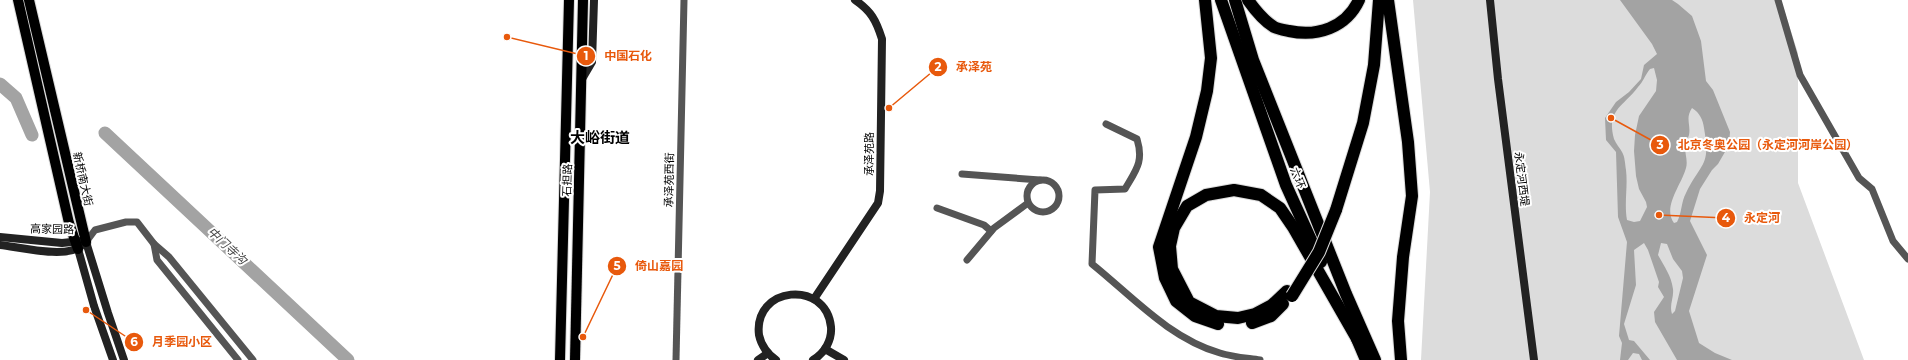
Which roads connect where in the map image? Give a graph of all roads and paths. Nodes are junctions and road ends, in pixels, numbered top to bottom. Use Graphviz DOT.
graph roads {
  1 [pos="18,0"];
  2 [pos="29,0"];
  3 [pos="568,0"];
  4 [pos="584,0"];
  5 [pos="594,0"];
  6 [pos="684,0"];
  7 [pos="855,0"];
  8 [pos="1205,0"];
  9 [pos="1221,0"];
  10 [pos="1235,0"];
  11 [pos="1248,0"];
  12 [pos="1359,0"];
  13 [pos="1373,0"];
  14 [pos="1379,0"];
  15 [pos="1388,0"];
  16 [pos="1490,0"];
  17 [pos="1778,0"];
  18 [pos="581,80"];
  19 [pos="1106,124"];
  20 [pos="962,174"];
  21 [pos="1042,180"];
  22 [pos="1028,203"];
  23 [pos="937,208"];
  24 [pos="1332,208"];
  25 [pos="992,231"];
  26 [pos="0,237"];
  27 [pos="86,242"];
  28 [pos="154,244"];
  29 [pos="0,245"];
  30 [pos="76,245"];
  31 [pos="1908,259"];
  32 [pos="967,260"];
  33 [pos="1290,294"];
  34 [pos="814,298"];
  35 [pos="1360,344"];
  36 [pos="825,349"];
  37 [pos="768,353"];
  38 [pos="113,360"];
  39 [pos="124,360"];
  40 [pos="238,360"];
  41 [pos="253,360"];
  42 [pos="560,360"];
  43 [pos="575,360"];
  44 [pos="676,360"];
  45 [pos="758,360"];
  46 [pos="776,360"];
  47 [pos="813,360"];
  48 [pos="844,360"];
  49 [pos="1260,360"];
  50 [pos="1366,360"];
  51 [pos="1375,360"];
  52 [pos="1401,360"];
  53 [pos="1534,360"];
  1 -- 30 [label="main road, 新桥南大街"];
  2 -- 27 [label="main road, 新桥南大街"];
  3 -- 42 [label="main road, 石担路"];
  4 -- 18 [label="main road, 石担路"];
  5 -- 18 [label="street"];
  6 -- 44 [label="street, 承泽苑西街"];
  7 -- 34 [label="street, 承泽苑路"];
  8 -- 33 [label="highway"];
  9 -- 35 [label="highway, 六环"];
  10 -- 51 [label="highway, 六环"];
  11 -- 12 [label="highway"];
  13 -- 24 [label="highway"];
  14 -- 24 [label="highway"];
  15 -- 52 [label="highway"];
  16 -- 53 [label="street, 永定河西堤"];
  17 -- 31 [label="street"];
  18 -- 43 [label="main road, 石担路"];
  19 -- 49 [label="street"];
  20 -- 21 [label="street"];
  21 -- 22 [label="street"];
  21 -- 22 [label="street"];
  22 -- 25 [label="street"];
  23 -- 25 [label="street"];
  24 -- 33 [label="highway"];
  25 -- 32 [label="street"];
  26 -- 30 [label="street, 高家园路"];
  27 -- 28 [label="street"];
  27 -- 30 [label="street, 高家园路"];
  27 -- 39 [label="street, 新桥南大街"];
  28 -- 40 [label="street"];
  28 -- 41 [label="street"];
  29 -- 30 [label="street, 高家园路"];
  30 -- 38 [label="street, 新桥南大街"];
  33 -- 35 [label="highway"];
  34 -- 36 [label="street"];
  34 -- 37 [label="street"];
  35 -- 50 [label="highway, 六环"];
  36 -- 47 [label="street"];
  36 -- 48 [label="street"];
  37 -- 45 [label="street"];
  37 -- 46 [label="street"];
}
